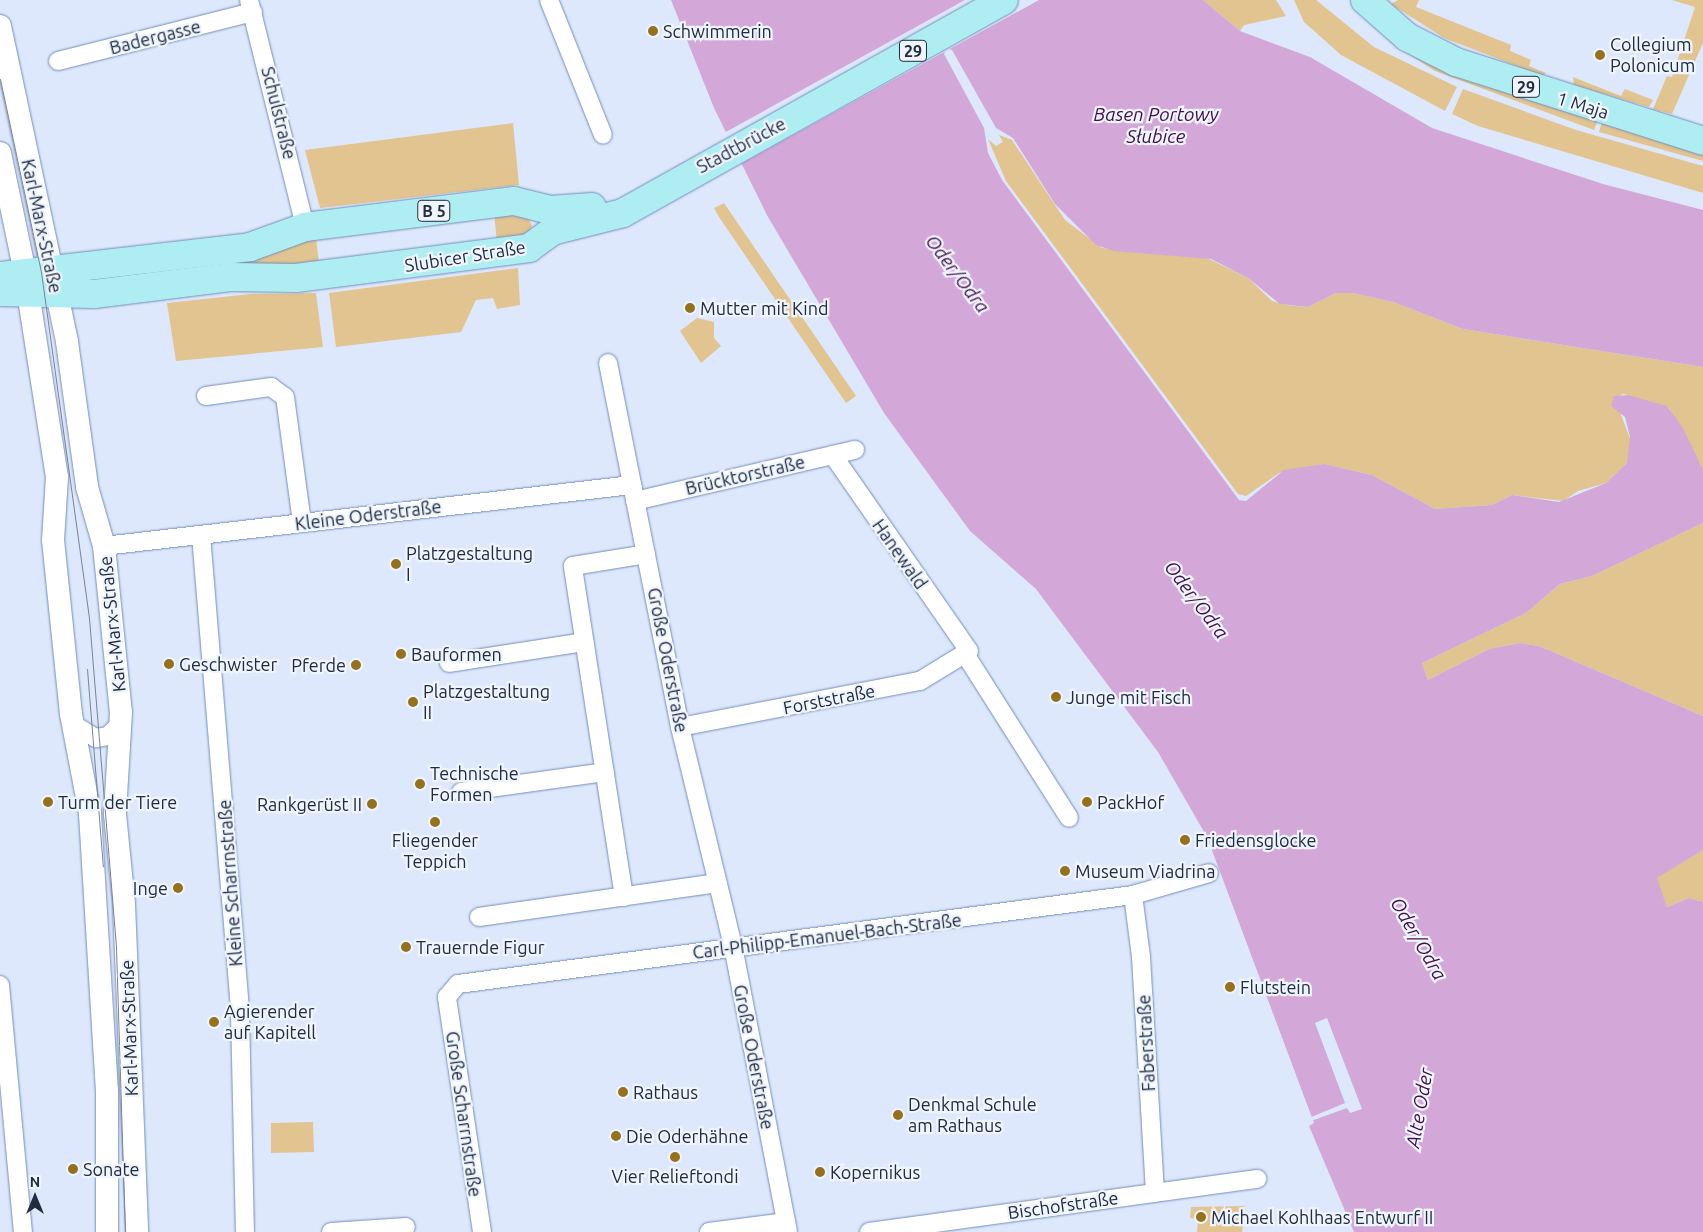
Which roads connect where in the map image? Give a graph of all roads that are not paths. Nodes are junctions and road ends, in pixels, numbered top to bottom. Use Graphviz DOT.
graph roads {
  1 [pos="549,0"];
  2 [pos="1004,0"];
  3 [pos="1365,0"];
  4 [pos="251,6"];
  5 [pos="0,26"];
  6 [pos="58,61"];
  7 [pos="821,102"];
  8 [pos="603,135"];
  9 [pos="1703,141"];
  10 [pos="0,154"];
  11 [pos="661,188"];
  12 [pos="541,206"];
  13 [pos="305,226"];
  14 [pos="543,237"];
  15 [pos="32,281"];
  16 [pos="0,292"];
  17 [pos="608,363"];
  18 [pos="206,396"];
  19 [pos="856,450"];
  20 [pos="834,454"];
  21 [pos="634,493"];
  22 [pos="302,522"];
  23 [pos="201,535"];
  24 [pos="104,546"];
  25 [pos="646,554"];
  26 [pos="584,642"];
  27 [pos="967,653"];
  28 [pos="449,663"];
  29 [pos="121,723"];
  30 [pos="74,725"];
  31 [pos="680,727"];
  32 [pos="605,772"];
  33 [pos="460,792"];
  34 [pos="1069,818"];
  35 [pos="1209,873"];
  36 [pos="718,883"];
  37 [pos="1133,895"];
  38 [pos="624,897"];
  39 [pos="479,917"];
  40 [pos="733,946"];
  41 [pos="0,986"];
  42 [pos="447,997"];
  43 [pos="1257,1179"];
  44 [pos="1155,1193"];
  45 [pos="406,1227"];
  46 [pos="787,1227"];
  47 [pos="22,1232"];
  48 [pos="107,1232"];
  49 [pos="137,1232"];
  50 [pos="245,1232"];
  51 [pos="331,1232"];
  52 [pos="482,1232"];
  53 [pos="709,1232"];
  54 [pos="869,1232"];
  1 -- 8 [label="street"];
  2 -- 7 [label="main road, 29"];
  3 -- 9 [label="main road, 1 Maja / 29"];
  4 -- 6 [label="street, Badergasse"];
  4 -- 13 [label="street, Schulstraße"];
  5 -- 15 [label="street, Karl-Marx-Straße"];
  7 -- 11 [label="main road, Stadtbrücke / B 5"];
  10 -- 15 [label="street, Karl-Marx-Straße"];
  11 -- 12 [label="main road, B 5"];
  11 -- 14 [label="main road, Slubicer Straße / B 5"];
  12 -- 13 [label="main road, B 5"];
  12 -- 14 [label="main road"];
  13 -- 15 [label="main road, B 5"];
  14 -- 15 [label="main road, Slubicer Straße / B 5"];
  15 -- 16 [label="main road, B 5"];
  15 -- 24 [label="street, Karl-Marx-Straße"];
  15 -- 30 [label="street, Karl-Marx-Straße"];
  17 -- 21 [label="street, Große Oderstraße"];
  18 -- 22 [label="street"];
  19 -- 20 [label="street, Brücktorstraße"];
  20 -- 21 [label="street, Brücktorstraße"];
  20 -- 27 [label="street, Hanewald"];
  21 -- 22 [label="street, Kleine Oderstraße"];
  21 -- 25 [label="street, Große Oderstraße"];
  22 -- 23 [label="street, Kleine Oderstraße"];
  23 -- 24 [label="street, Kleine Oderstraße"];
  23 -- 50 [label="street, Kleine Scharrnstraße"];
  24 -- 29 [label="street, Karl-Marx-Straße"];
  25 -- 26 [label="street"];
  25 -- 31 [label="street, Große Oderstraße"];
  26 -- 28 [label="street"];
  26 -- 32 [label="street"];
  27 -- 31 [label="street, Forststraße"];
  27 -- 34 [label="street, Hanewald"];
  29 -- 30 [label="street"];
  29 -- 49 [label="street, Karl-Marx-Straße"];
  30 -- 48 [label="street, Karl-Marx-Straße"];
  31 -- 36 [label="street, Große Oderstraße"];
  32 -- 33 [label="street"];
  32 -- 38 [label="street"];
  35 -- 37 [label="street, Carl-Philipp-Emanuel-Bach-Straße"];
  36 -- 38 [label="street"];
  36 -- 40 [label="street, Große Oderstraße"];
  37 -- 40 [label="street, Carl-Philipp-Emanuel-Bach-Straße"];
  37 -- 44 [label="street, Faberstraße"];
  38 -- 39 [label="street"];
  40 -- 42 [label="street, Carl-Philipp-Emanuel-Bach-Straße"];
  40 -- 46 [label="street, Große Oderstraße"];
  41 -- 47 [label="street"];
  42 -- 52 [label="street, Große Scharrnstraße"];
  43 -- 44 [label="street, Bischofstraße"];
  44 -- 54 [label="street, Bischofstraße"];
  45 -- 51 [label="street"];
  46 -- 53 [label="street"];
}
